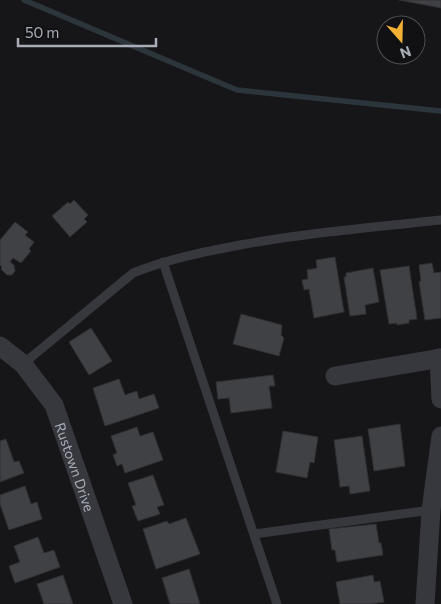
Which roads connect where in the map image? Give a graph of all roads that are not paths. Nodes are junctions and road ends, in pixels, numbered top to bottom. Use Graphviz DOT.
graph roads {
  1 [pos="441,220"];
  2 [pos="163,262"];
  3 [pos="0,346"];
  4 [pos="440,358"];
  5 [pos="23,364"];
  6 [pos="336,376"];
  7 [pos="441,399"];
  8 [pos="441,436"];
  9 [pos="431,510"];
  10 [pos="254,534"];
  11 [pos="123,604"];
  12 [pos="278,604"];
  13 [pos="425,604"];
  1 -- 2 [label="lane"];
  2 -- 5 [label="lane"];
  2 -- 10 [label="lane"];
  3 -- 5 [label="street, Rustown Drive"];
  4 -- 6 [label="street"];
  4 -- 7 [label="street"];
  5 -- 11 [label="street, Rustown Drive"];
  8 -- 9 [label="street"];
  9 -- 10 [label="lane"];
  9 -- 13 [label="street"];
  10 -- 12 [label="lane"];
}
